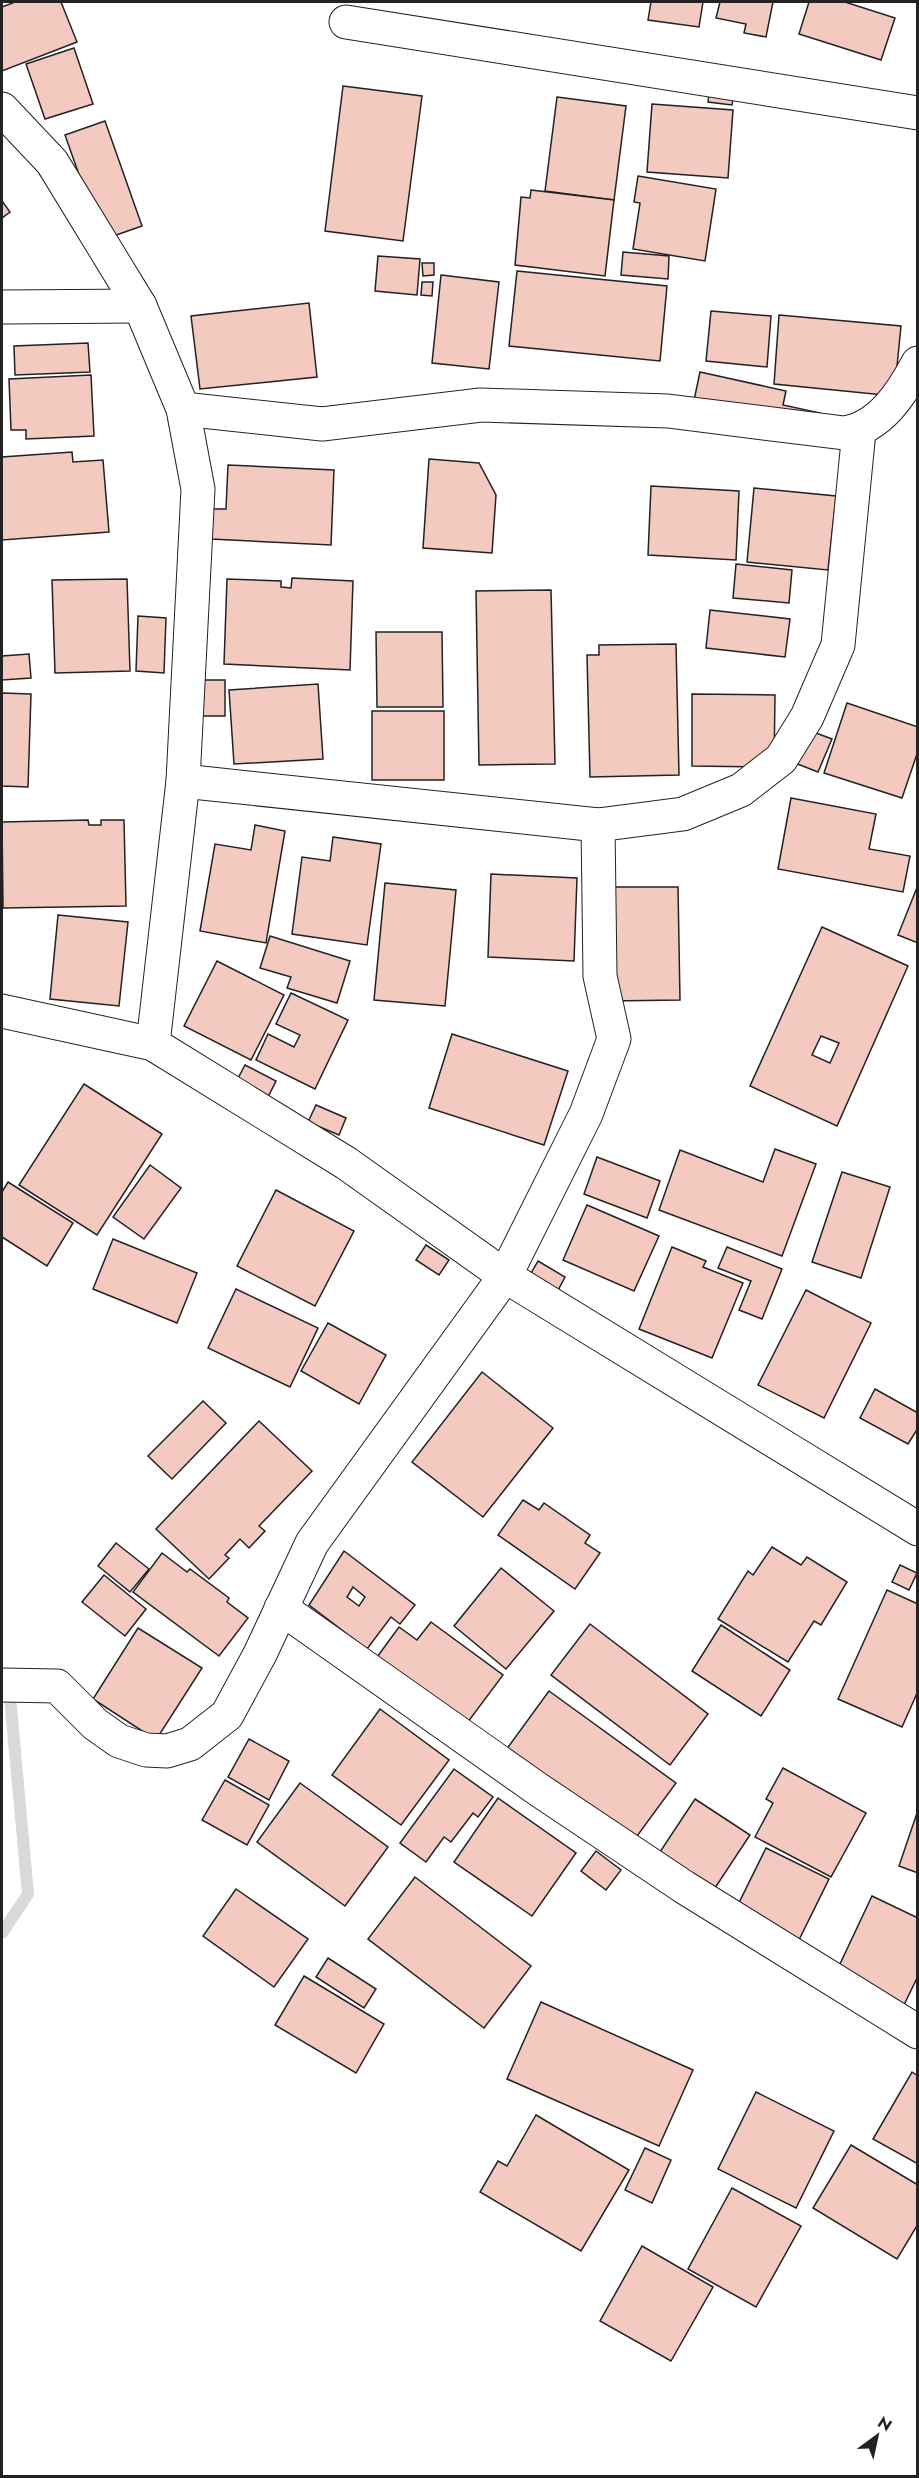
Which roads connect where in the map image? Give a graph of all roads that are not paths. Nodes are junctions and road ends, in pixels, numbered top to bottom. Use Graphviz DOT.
graph roads {
  1 [pos="346,22"];
  2 [pos="2,109"];
  3 [pos="918,113"];
  4 [pos="140,306"];
  5 [pos="2,307"];
  6 [pos="918,363"];
  7 [pos="183,409"];
  8 [pos="859,431"];
  9 [pos="183,781"];
  10 [pos="598,825"];
  11 [pos="2,1011"];
  12 [pos="153,1044"];
  13 [pos="505,1276"];
  14 [pos="917,1529"];
  15 [pos="282,1608"];
  16 [pos="17,1685"];
  17 [pos="918,2032"];
  1 -- 3 [label="street"];
  2 -- 4 [label="street"];
  4 -- 5 [label="street"];
  4 -- 7 [label="street"];
  6 -- 8 [label="street"];
  7 -- 8 [label="street"];
  7 -- 9 [label="street"];
  8 -- 10 [label="street"];
  9 -- 10 [label="street"];
  9 -- 12 [label="street"];
  10 -- 13 [label="street"];
  11 -- 12 [label="street"];
  12 -- 13 [label="street"];
  13 -- 14 [label="street"];
  13 -- 15 [label="street"];
  15 -- 16 [label="street"];
  15 -- 17 [label="street"];
}
